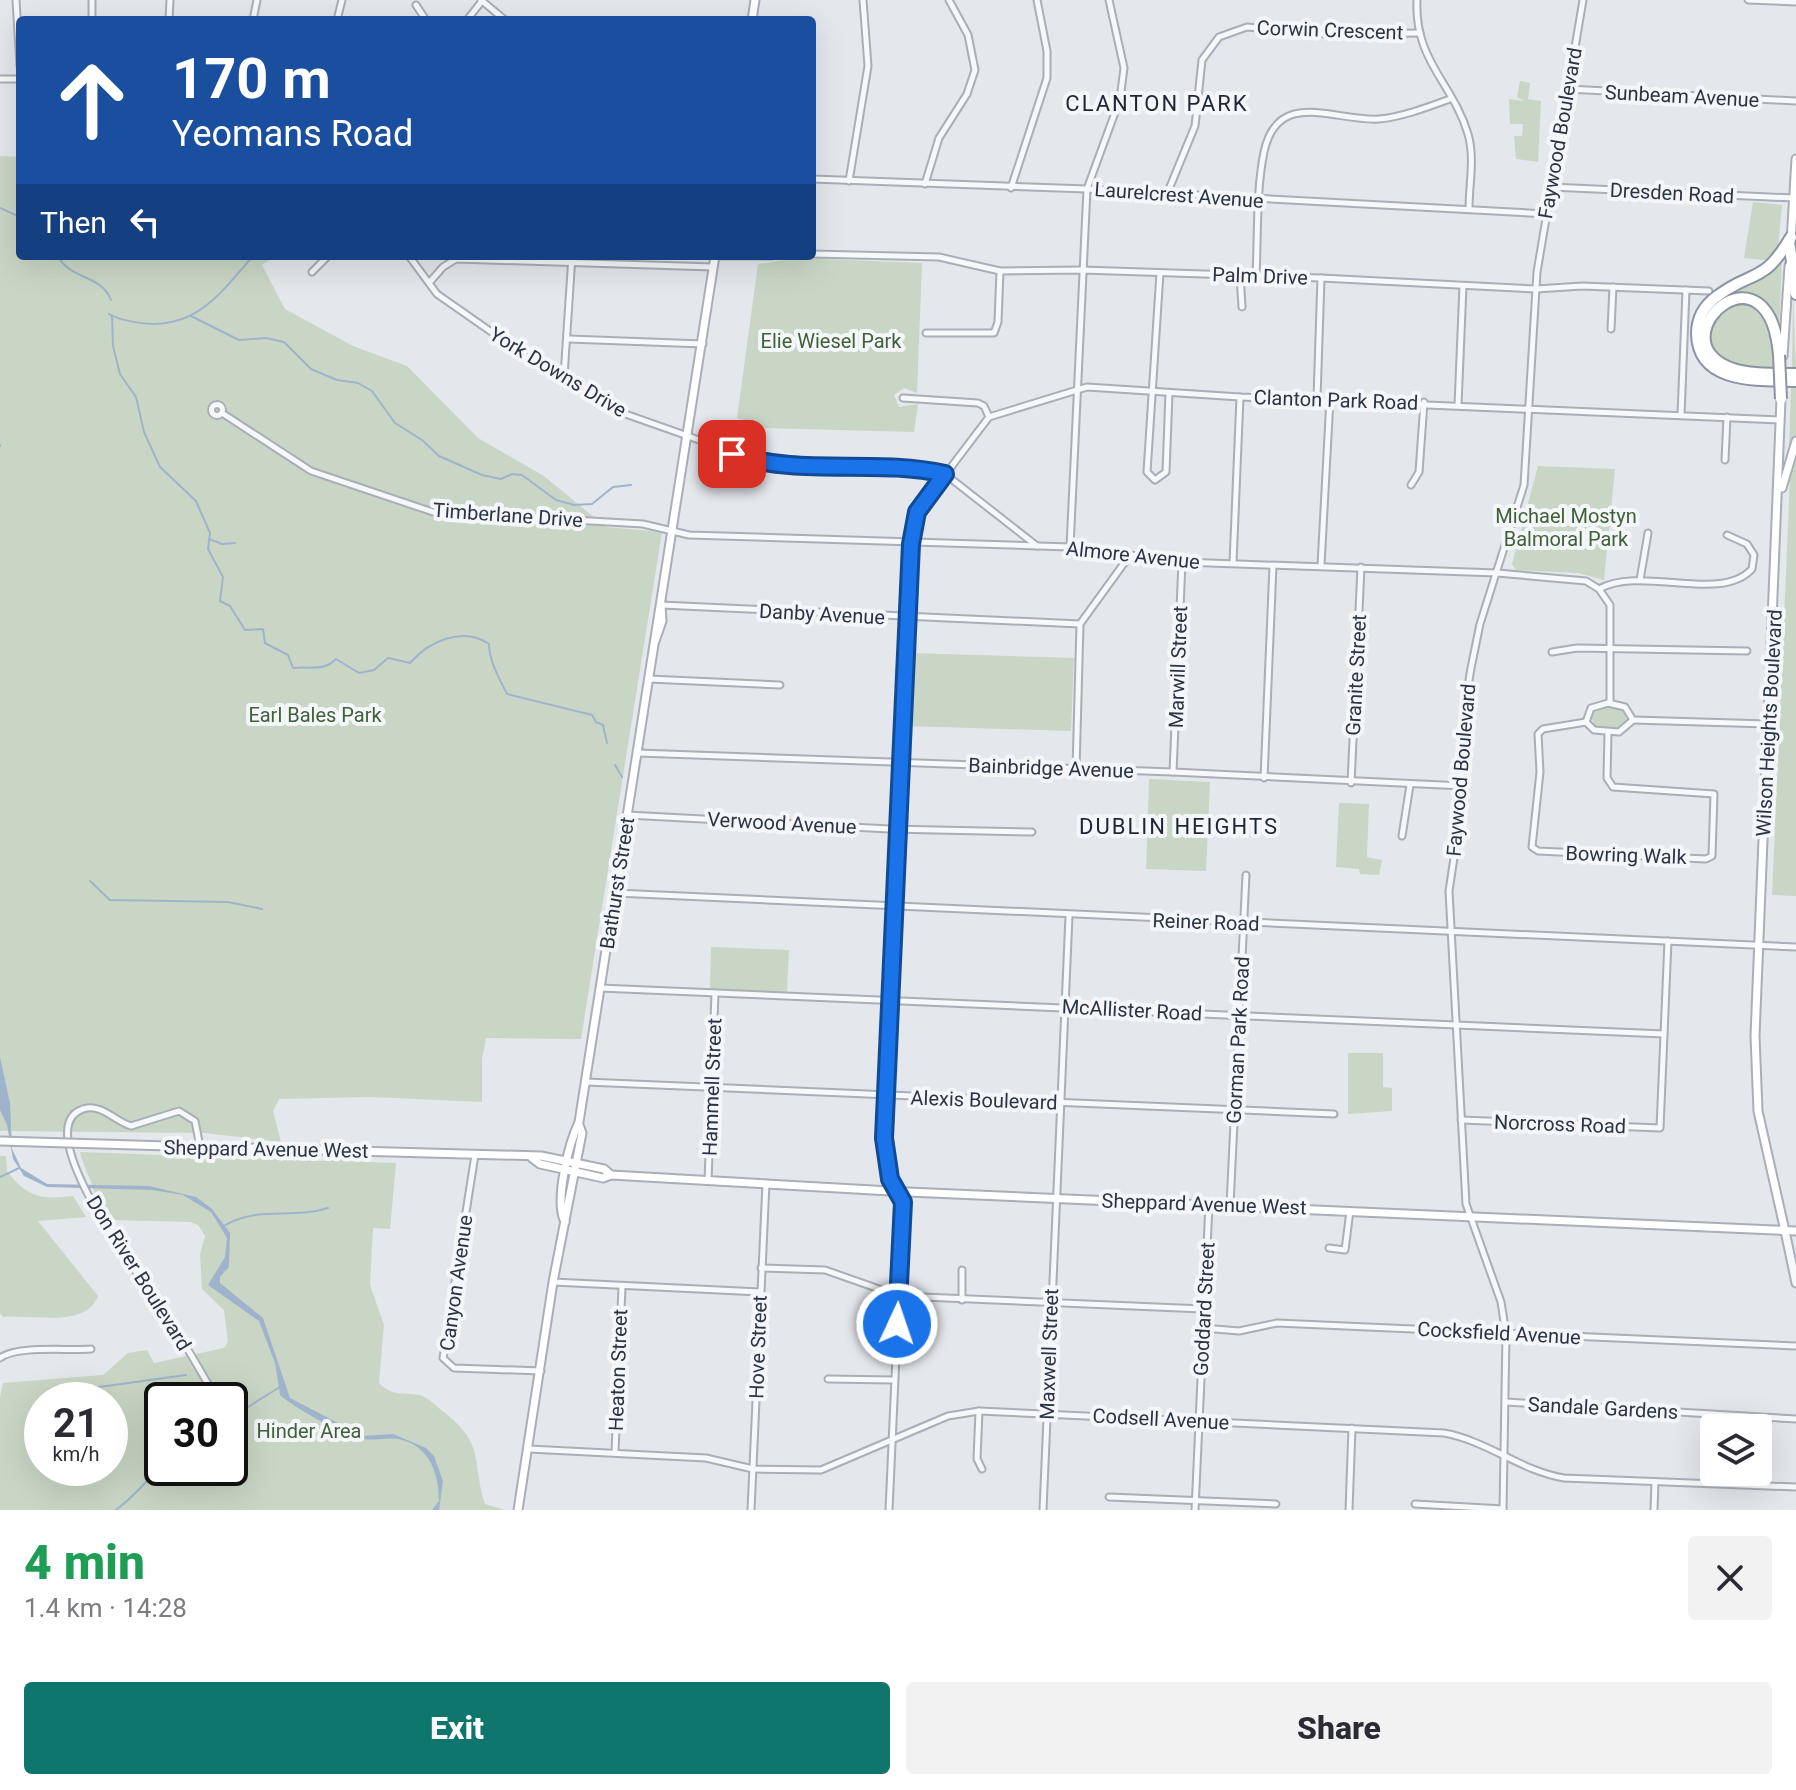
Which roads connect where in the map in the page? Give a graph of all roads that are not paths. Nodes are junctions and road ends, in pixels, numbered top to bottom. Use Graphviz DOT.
graph roads {
  1 [pos="482,0"];
  2 [pos="863,0"];
  3 [pos="949,0"];
  4 [pos="1037,0"];
  5 [pos="1109,0"];
  6 [pos="1417,0"];
  7 [pos="1583,0"];
  8 [pos="1748,0"];
  9 [pos="1796,2"];
  10 [pos="416,5"];
  11 [pos="423,16"];
  12 [pos="500,16"];
  13 [pos="1420,33"];
  14 [pos="1568,89"];
  15 [pos="1450,99"];
  16 [pos="1796,101"];
  17 [pos="1796,159"];
  18 [pos="816,179"];
  19 [pos="849,181"];
  20 [pos="925,184"];
  21 [pos="1551,187"];
  22 [pos="1011,188"];
  23 [pos="1087,189"];
  24 [pos="1167,194"];
  25 [pos="1793,198"];
  26 [pos="1261,200"];
  27 [pos="1469,209"];
  28 [pos="1547,214"];
  29 [pos="1790,242"];
  30 [pos="816,254"];
  31 [pos="324,260"];
  32 [pos="412,260"];
  33 [pos="454,260"];
  34 [pos="572,260"];
  35 [pos="590,260"];
  36 [pos="715,260"];
  37 [pos="713,267"];
  38 [pos="1082,270"];
  39 [pos="1000,271"];
  40 [pos="312,272"];
  41 [pos="1160,273"];
  42 [pos="1240,275"];
  43 [pos="1256,276"];
  44 [pos="1321,278"];
  45 [pos="429,283"];
  46 [pos="1463,285"];
  47 [pos="1613,287"];
  48 [pos="1536,289"];
  49 [pos="1686,290"];
  50 [pos="1709,291"];
  51 [pos="1796,294"];
  52 [pos="1242,307"];
  53 [pos="1611,329"];
  54 [pos="926,333"];
  55 [pos="569,339"];
  56 [pos="703,344"];
  57 [pos="1781,356"];
  58 [pos="1796,374"];
  59 [pos="564,376"];
  60 [pos="1796,381"];
  61 [pos="1079,388"];
  62 [pos="1153,391"];
  63 [pos="1169,393"];
  64 [pos="1240,397"];
  65 [pos="903,398"];
  66 [pos="1317,398"];
  67 [pos="1330,399"];
  68 [pos="1781,399"];
  69 [pos="1424,402"];
  70 [pos="1458,405"];
  71 [pos="1530,409"];
  72 [pos="222,413"];
  73 [pos="1681,415"];
  74 [pos="989,417"];
  75 [pos="1727,417"];
  76 [pos="1781,420"];
  77 [pos="688,438"];
  78 [pos="1796,441"];
  79 [pos="1725,460"];
  80 [pos="945,474"];
  81 [pos="1411,485"];
  82 [pos="1778,510"];
  83 [pos="674,530"];
  84 [pos="1648,533"];
  85 [pos="1727,535"];
  86 [pos="911,544"];
  87 [pos="1038,547"];
  88 [pos="1070,547"];
  89 [pos="1130,555"];
  90 [pos="1182,562"];
  91 [pos="1233,563"];
  92 [pos="1321,565"];
  93 [pos="1273,566"];
  94 [pos="1361,567"];
  95 [pos="1497,573"];
  96 [pos="1640,580"];
  97 [pos="1599,589"];
  98 [pos="661,605"];
  99 [pos="907,618"];
  100 [pos="1080,624"];
  101 [pos="1611,649"];
  102 [pos="1747,651"];
  103 [pos="1552,652"];
  104 [pos="649,679"];
  105 [pos="780,685"];
  106 [pos="1610,703"];
  107 [pos="1633,720"];
  108 [pos="1586,722"];
  109 [pos="1770,724"];
  110 [pos="1608,732"];
  111 [pos="638,753"];
  112 [pos="901,764"];
  113 [pos="1076,770"];
  114 [pos="1173,772"];
  115 [pos="1264,778"];
  116 [pos="1351,783"];
  117 [pos="1410,785"];
  118 [pos="1463,786"];
  119 [pos="627,815"];
  120 [pos="898,829"];
  121 [pos="1032,832"];
  122 [pos="1402,836"];
  123 [pos="1246,875"];
  124 [pos="616,893"];
  125 [pos="895,909"];
  126 [pos="1069,916"];
  127 [pos="1244,924"];
  128 [pos="1451,932"];
  129 [pos="1668,941"];
  130 [pos="1759,946"];
  131 [pos="1796,947"];
  132 [pos="600,988"];
  133 [pos="715,993"];
  134 [pos="891,1001"];
  135 [pos="1064,1007"];
  136 [pos="1240,1016"];
  137 [pos="1456,1026"];
  138 [pos="1664,1034"];
  139 [pos="586,1082"];
  140 [pos="711,1088"];
  141 [pos="886,1096"];
  142 [pos="1061,1103"];
  143 [pos="1235,1111"];
  144 [pos="1334,1114"];
  145 [pos="1461,1120"];
  146 [pos="0,1141"];
  147 [pos="200,1147"];
  148 [pos="475,1155"];
  149 [pos="571,1167"];
  150 [pos="708,1181"];
  151 [pos="766,1183"];
  152 [pos="896,1190"];
  153 [pos="1057,1198"];
  154 [pos="1209,1204"];
  155 [pos="1230,1205"];
  156 [pos="1350,1210"];
  157 [pos="1469,1215"];
  158 [pos="1785,1231"];
  159 [pos="1796,1231"];
  160 [pos="1329,1248"];
  161 [pos="761,1268"];
  162 [pos="962,1270"];
  163 [pos="553,1282"];
  164 [pos="1796,1283"];
  165 [pos="622,1287"];
  166 [pos="760,1292"];
  167 [pos="899,1296"];
  168 [pos="962,1300"];
  169 [pos="1051,1304"];
  170 [pos="1203,1309"];
  171 [pos="1203,1328"];
  172 [pos="1506,1334"];
  173 [pos="1796,1346"];
  174 [pos="91,1349"];
  175 [pos="0,1358"];
  176 [pos="541,1371"];
  177 [pos="828,1379"];
  178 [pos="893,1380"];
  179 [pos="206,1382"];
  180 [pos="1506,1402"];
  181 [pos="979,1411"];
  182 [pos="1048,1414"];
  183 [pos="1796,1419"];
  184 [pos="1200,1420"];
  185 [pos="1352,1428"];
  186 [pos="890,1439"];
  187 [pos="529,1449"];
  188 [pos="615,1452"];
  189 [pos="1505,1453"];
  190 [pos="753,1469"];
  191 [pos="982,1469"];
  192 [pos="1655,1482"];
  193 [pos="1796,1487"];
  194 [pos="1109,1497"];
  195 [pos="1196,1500"];
  196 [pos="1276,1504"];
  197 [pos="1415,1504"];
  198 [pos="1503,1509"];
  199 [pos="518,1510"];
  200 [pos="751,1510"];
  201 [pos="889,1510"];
  202 [pos="1043,1510"];
  203 [pos="1195,1510"];
  204 [pos="1349,1510"];
  205 [pos="1654,1510"];
  1 -- 12 [label="street"];
  2 -- 19 [label="street"];
  3 -- 20 [label="street"];
  4 -- 22 [label="street"];
  5 -- 23 [label="street"];
  6 -- 13 [label="street"];
  7 -- 14 [label="street, Faywood Boulevard"];
  8 -- 9 [label="street"];
  10 -- 11 [label="street"];
  13 -- 15 [label="street"];
  13 -- 24 [label="street, Corwin Crescent"];
  14 -- 16 [label="street, Sunbeam Avenue"];
  14 -- 21 [label="street, Faywood Boulevard"];
  15 -- 26 [label="street"];
  15 -- 27 [label="street"];
  17 -- 25 [label="main road"];
  18 -- 19 [label="street, Laurelcrest Avenue"];
  19 -- 20 [label="street, Laurelcrest Avenue"];
  20 -- 22 [label="street, Laurelcrest Avenue"];
  21 -- 25 [label="street, Dresden Road"];
  21 -- 28 [label="street, Faywood Boulevard"];
  22 -- 23 [label="street, Laurelcrest Avenue"];
  23 -- 24 [label="street, Laurelcrest Avenue"];
  23 -- 38 [label="street"];
  24 -- 26 [label="street, Laurelcrest Avenue"];
  25 -- 29 [label="main road"];
  26 -- 27 [label="street, Laurelcrest Avenue"];
  26 -- 43 [label="street"];
  27 -- 28 [label="street, Laurelcrest Avenue"];
  28 -- 48 [label="street, Faywood Boulevard"];
  29 -- 51 [label="highway"];
  29 -- 57 [label="main road"];
  29 -- 60 [label="highway"];
  30 -- 39 [label="street, Palm Drive"];
  31 -- 40 [label="street"];
  32 -- 45 [label="street, York Downs Drive"];
  33 -- 45 [label="street"];
  34 -- 55 [label="street"];
  35 -- 37 [label="street"];
  36 -- 37 [label="main road, Bathurst Street"];
  37 -- 56 [label="main road, Bathurst Street"];
  38 -- 39 [label="street, Palm Drive"];
  38 -- 41 [label="street, Palm Drive"];
  38 -- 61 [label="street"];
  39 -- 54 [label="street"];
  41 -- 42 [label="street, Palm Drive"];
  41 -- 62 [label="street"];
  42 -- 43 [label="street, Palm Drive"];
  42 -- 52 [label="street"];
  43 -- 44 [label="street, Palm Drive"];
  44 -- 46 [label="street, Palm Drive"];
  44 -- 66 [label="street"];
  45 -- 59 [label="street, York Downs Drive"];
  46 -- 48 [label="street, Palm Drive"];
  46 -- 70 [label="street"];
  47 -- 48 [label="street, Palm Drive"];
  47 -- 49 [label="street, Palm Drive"];
  47 -- 53 [label="street"];
  48 -- 71 [label="street, Faywood Boulevard"];
  49 -- 50 [label="street, Palm Drive"];
  49 -- 73 [label="street"];
  55 -- 56 [label="street"];
  55 -- 59 [label="street"];
  56 -- 77 [label="main road, Bathurst Street"];
  57 -- 58 [label="highway"];
  57 -- 68 [label="highway, bridge"];
  59 -- 77 [label="street, York Downs Drive"];
  61 -- 62 [label="street, Clanton Park Road"];
  61 -- 74 [label="street, Clanton Park Road"];
  61 -- 88 [label="street"];
  62 -- 63 [label="street, Clanton Park Road"];
  62 -- 63 [label="street"];
  63 -- 64 [label="street, Clanton Park Road"];
  64 -- 66 [label="street, Clanton Park Road"];
  64 -- 91 [label="street"];
  65 -- 74 [label="street"];
  66 -- 67 [label="street, Clanton Park Road"];
  67 -- 69 [label="street, Clanton Park Road"];
  67 -- 92 [label="street"];
  68 -- 76 [label="main road, Wilson Heights Boulevard"];
  69 -- 70 [label="street, Clanton Park Road"];
  69 -- 81 [label="street"];
  70 -- 71 [label="street, Clanton Park Road"];
  71 -- 73 [label="street, Clanton Park Road"];
  71 -- 95 [label="street, Faywood Boulevard"];
  72 -- 83 [label="street, Timberlane Drive"];
  73 -- 75 [label="street, Clanton Park Road"];
  74 -- 80 [label="street"];
  75 -- 76 [label="street, Clanton Park Road"];
  75 -- 79 [label="street"];
  76 -- 82 [label="main road, Wilson Heights Boulevard"];
  77 -- 80 [label="street, York Downs Drive"];
  77 -- 83 [label="main road, Bathurst Street"];
  78 -- 82 [label="main road"];
  80 -- 86 [label="street"];
  80 -- 87 [label="street"];
  82 -- 109 [label="main road, Wilson Heights Boulevard"];
  83 -- 86 [label="street, Almore Avenue"];
  83 -- 98 [label="main road, Bathurst Street"];
  84 -- 96 [label="street"];
  85 -- 96 [label="street"];
  86 -- 87 [label="street, Almore Avenue"];
  86 -- 99 [label="street"];
  87 -- 88 [label="street, Almore Avenue"];
  88 -- 89 [label="street, Almore Avenue"];
  89 -- 90 [label="street, Almore Avenue"];
  89 -- 100 [label="street"];
  90 -- 91 [label="street, Almore Avenue"];
  90 -- 114 [label="street, Marwill Street"];
  91 -- 93 [label="street, Almore Avenue"];
  92 -- 93 [label="street, Almore Avenue"];
  92 -- 94 [label="street, Almore Avenue"];
  93 -- 115 [label="street"];
  94 -- 95 [label="street, Almore Avenue"];
  94 -- 116 [label="street, Granite Street"];
  95 -- 97 [label="street, Almore Avenue"];
  95 -- 118 [label="street, Faywood Boulevard"];
  96 -- 97 [label="street"];
  97 -- 101 [label="street"];
  98 -- 99 [label="street, Danby Avenue"];
  98 -- 104 [label="main road, Bathurst Street"];
  99 -- 100 [label="street, Danby Avenue"];
  99 -- 112 [label="street"];
  100 -- 113 [label="street"];
  101 -- 102 [label="street"];
  101 -- 103 [label="street"];
  101 -- 106 [label="street"];
  104 -- 105 [label="street"];
  104 -- 111 [label="main road, Bathurst Street"];
  106 -- 107 [label="street"];
  106 -- 108 [label="street"];
  107 -- 109 [label="street"];
  107 -- 110 [label="street"];
  108 -- 110 [label="street"];
  108 -- 110 [label="street, Bowring Walk"];
  109 -- 130 [label="main road, Wilson Heights Boulevard"];
  111 -- 112 [label="street, Bainbridge Avenue"];
  111 -- 119 [label="main road, Bathurst Street"];
  112 -- 113 [label="street, Bainbridge Avenue"];
  112 -- 120 [label="street"];
  113 -- 114 [label="street, Bainbridge Avenue"];
  114 -- 115 [label="street, Bainbridge Avenue"];
  115 -- 116 [label="street, Bainbridge Avenue"];
  116 -- 117 [label="street, Bainbridge Avenue"];
  117 -- 118 [label="street, Bainbridge Avenue"];
  117 -- 122 [label="street"];
  118 -- 128 [label="street, Faywood Boulevard"];
  119 -- 120 [label="street, Verwood Avenue"];
  119 -- 124 [label="main road, Bathurst Street"];
  120 -- 121 [label="street, Verwood Avenue"];
  120 -- 125 [label="street"];
  123 -- 127 [label="street, Gorman Park Road"];
  124 -- 125 [label="street, Reiner Road"];
  124 -- 132 [label="main road, Bathurst Street"];
  125 -- 126 [label="street, Reiner Road"];
  125 -- 134 [label="street"];
  126 -- 127 [label="street, Reiner Road"];
  126 -- 135 [label="street, Maxwell Street"];
  127 -- 128 [label="street, Reiner Road"];
  127 -- 136 [label="street, Gorman Park Road"];
  128 -- 129 [label="street, Reiner Road"];
  128 -- 137 [label="street, Faywood Boulevard"];
  129 -- 130 [label="street, Reiner Road"];
  129 -- 138 [label="street"];
  130 -- 131 [label="street, Reiner Road"];
  130 -- 158 [label="main road, Wilson Heights Boulevard"];
  132 -- 133 [label="street, McAllister Road"];
  132 -- 139 [label="main road, Bathurst Street"];
  133 -- 134 [label="street, McAllister Road"];
  133 -- 140 [label="street, Hammell Street"];
  134 -- 135 [label="street, McAllister Road"];
  134 -- 141 [label="street"];
  135 -- 136 [label="street, McAllister Road"];
  135 -- 142 [label="street, Maxwell Street"];
  136 -- 137 [label="street, McAllister Road"];
  136 -- 143 [label="street, Gorman Park Road"];
  137 -- 138 [label="street, McAllister Road"];
  137 -- 145 [label="street, Faywood Boulevard"];
  138 -- 145 [label="street, Norcross Road"];
  139 -- 140 [label="street, Alexis Boulevard"];
  139 -- 149 [label="main road, Bathurst Street"];
  140 -- 141 [label="street, Alexis Boulevard"];
  140 -- 150 [label="street, Hammell Street"];
  141 -- 142 [label="street, Alexis Boulevard"];
  141 -- 152 [label="street"];
  142 -- 143 [label="street, Alexis Boulevard"];
  142 -- 153 [label="street, Maxwell Street"];
  143 -- 144 [label="street, Alexis Boulevard"];
  143 -- 155 [label="street, Gorman Park Road"];
  145 -- 157 [label="street, Faywood Boulevard"];
  146 -- 147 [label="main road, Sheppard Avenue West, bridge"];
  147 -- 148 [label="main road, Sheppard Avenue West"];
  147 -- 179 [label="street, Don River Boulevard"];
  148 -- 149 [label="main road, Sheppard Avenue West"];
  148 -- 176 [label="street, Canyon Avenue"];
  149 -- 150 [label="main road, Sheppard Avenue West"];
  149 -- 163 [label="main road, Bathurst Street"];
  150 -- 151 [label="main road, Sheppard Avenue West"];
  151 -- 152 [label="main road, Sheppard Avenue West"];
  151 -- 161 [label="street, Hove Street"];
  152 -- 153 [label="main road, Sheppard Avenue West"];
  152 -- 167 [label="street"];
  153 -- 154 [label="main road, Sheppard Avenue West"];
  153 -- 169 [label="street, Maxwell Street"];
  154 -- 155 [label="main road, Sheppard Avenue West"];
  154 -- 170 [label="street, Goddard Street"];
  155 -- 156 [label="main road, Sheppard Avenue West"];
  156 -- 157 [label="main road, Sheppard Avenue West"];
  156 -- 160 [label="street"];
  157 -- 158 [label="main road, Sheppard Avenue West"];
  157 -- 172 [label="street, Faywood Boulevard"];
  158 -- 159 [label="main road, Sheppard Avenue West"];
  158 -- 164 [label="street, Wilson Heights Boulevard"];
  161 -- 166 [label="street, Hove Street"];
  161 -- 167 [label="street"];
  162 -- 168 [label="street"];
  163 -- 165 [label="street"];
  163 -- 176 [label="main road, Bathurst Street"];
  165 -- 166 [label="street"];
  165 -- 188 [label="street, Heaton Street"];
  166 -- 190 [label="street, Hove Street"];
  167 -- 168 [label="street"];
  167 -- 178 [label="street"];
  168 -- 169 [label="street"];
  169 -- 170 [label="street"];
  169 -- 182 [label="street, Maxwell Street"];
  170 -- 171 [label="street, Goddard Street"];
  171 -- 172 [label="street, Cocksfield Avenue"];
  171 -- 184 [label="street, Goddard Street"];
  172 -- 173 [label="street, Cocksfield Avenue"];
  172 -- 180 [label="street, Faywood Boulevard"];
  174 -- 175 [label="street"];
  176 -- 187 [label="main road, Bathurst Street"];
  177 -- 178 [label="street"];
  178 -- 186 [label="street"];
  180 -- 183 [label="street, Sandale Gardens"];
  180 -- 189 [label="street, Faywood Boulevard"];
  181 -- 182 [label="street, Codsell Avenue"];
  181 -- 186 [label="street, Codsell Avenue"];
  181 -- 191 [label="street"];
  182 -- 184 [label="street, Codsell Avenue"];
  182 -- 202 [label="street, Maxwell Street"];
  184 -- 185 [label="street, Codsell Avenue"];
  184 -- 195 [label="street, Goddard Street"];
  185 -- 189 [label="street, Codsell Avenue"];
  185 -- 204 [label="street"];
  186 -- 190 [label="street, Codsell Avenue"];
  186 -- 201 [label="street"];
  187 -- 188 [label="street, Codsell Avenue"];
  187 -- 199 [label="main road, Bathurst Street"];
  188 -- 190 [label="street, Codsell Avenue"];
  189 -- 192 [label="street, Codsell Avenue"];
  189 -- 198 [label="street, Faywood Boulevard"];
  190 -- 200 [label="street, Hove Street"];
  192 -- 193 [label="street, Codsell Avenue"];
  192 -- 205 [label="street"];
  194 -- 195 [label="street"];
  195 -- 196 [label="street"];
  195 -- 203 [label="street, Goddard Street"];
  197 -- 198 [label="street"];
}
